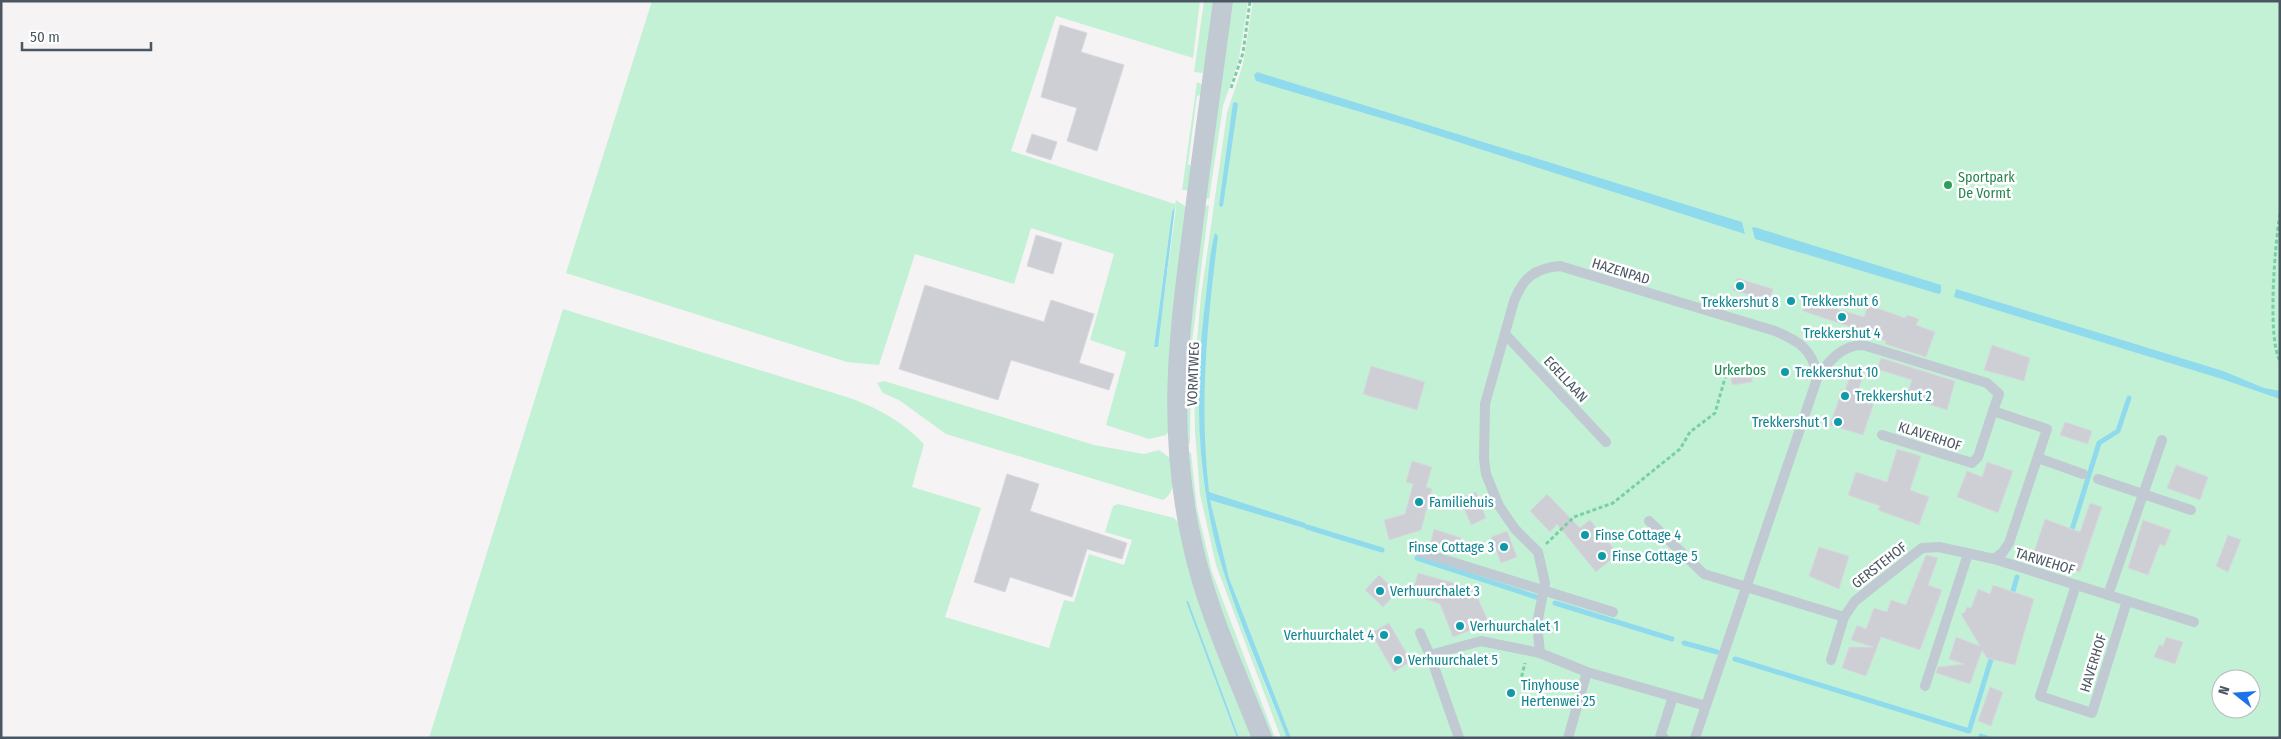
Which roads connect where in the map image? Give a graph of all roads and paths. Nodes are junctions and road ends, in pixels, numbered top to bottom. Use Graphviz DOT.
graph roads {
  1 [pos="1224,1"];
  2 [pos="1250,1"];
  3 [pos="1228,95"];
  4 [pos="2280,214"];
  5 [pos="1505,334"];
  6 [pos="2280,361"];
  7 [pos="1727,371"];
  8 [pos="1818,376"];
  9 [pos="1993,411"];
  10 [pos="1882,434"];
  11 [pos="2162,440"];
  12 [pos="1606,442"];
  13 [pos="2038,458"];
  14 [pos="2083,474"];
  15 [pos="2098,479"];
  16 [pos="2144,494"];
  17 [pos="2191,510"];
  18 [pos="1649,521"];
  19 [pos="1420,552"];
  20 [pos="1538,552"];
  21 [pos="1968,554"];
  22 [pos="1994,559"];
  23 [pos="2076,585"];
  24 [pos="1747,588"];
  25 [pos="1544,590"];
  26 [pos="2108,595"];
  27 [pos="2127,601"];
  28 [pos="1613,612"];
  29 [pos="1844,617"];
  30 [pos="2194,622"];
  31 [pos="1420,633"];
  32 [pos="1528,651"];
  33 [pos="1540,653"];
  34 [pos="1430,654"];
  35 [pos="1831,660"];
  36 [pos="1587,672"];
  37 [pos="1520,683"];
  38 [pos="1925,686"];
  39 [pos="1673,696"];
  40 [pos="1706,706"];
  41 [pos="1262,738"];
  42 [pos="1459,738"];
  43 [pos="1568,738"];
  44 [pos="1664,738"];
  45 [pos="1695,738"];
  1 -- 41 [label="street, VORMTWEG"];
  2 -- 3 [label="path"];
  4 -- 6 [label="path"];
  5 -- 8 [label="lane, HAZENPAD"];
  5 -- 12 [label="lane, EGELLAAN"];
  5 -- 20 [label="lane, HAZENPAD"];
  7 -- 20 [label="path"];
  8 -- 9 [label="lane, KLAVERHOF"];
  8 -- 24 [label="lane"];
  9 -- 10 [label="lane, KLAVERHOF"];
  9 -- 13 [label="lane, TARWEHOF"];
  11 -- 16 [label="lane"];
  13 -- 14 [label="lane"];
  13 -- 22 [label="lane, TARWEHOF"];
  15 -- 16 [label="lane"];
  16 -- 17 [label="lane"];
  16 -- 26 [label="lane"];
  18 -- 24 [label="lane"];
  19 -- 25 [label="lane"];
  20 -- 25 [label="lane"];
  21 -- 22 [label="lane, GERSTEHOF"];
  21 -- 29 [label="lane, GERSTEHOF"];
  21 -- 38 [label="lane"];
  22 -- 23 [label="lane, TARWEHOF"];
  23 -- 26 [label="lane, TARWEHOF"];
  23 -- 27 [label="lane, HAVERHOF"];
  24 -- 29 [label="lane"];
  24 -- 40 [label="lane"];
  25 -- 28 [label="lane"];
  25 -- 33 [label="lane"];
  26 -- 27 [label="lane, TARWEHOF"];
  27 -- 30 [label="lane, TARWEHOF"];
  29 -- 35 [label="lane, GERSTEHOF"];
  31 -- 34 [label="lane"];
  32 -- 33 [label="lane"];
  32 -- 34 [label="lane"];
  32 -- 37 [label="path"];
  33 -- 36 [label="lane"];
  34 -- 42 [label="lane"];
  36 -- 39 [label="lane"];
  36 -- 43 [label="lane"];
  39 -- 40 [label="lane"];
  39 -- 44 [label="lane"];
  40 -- 45 [label="lane"];
}
